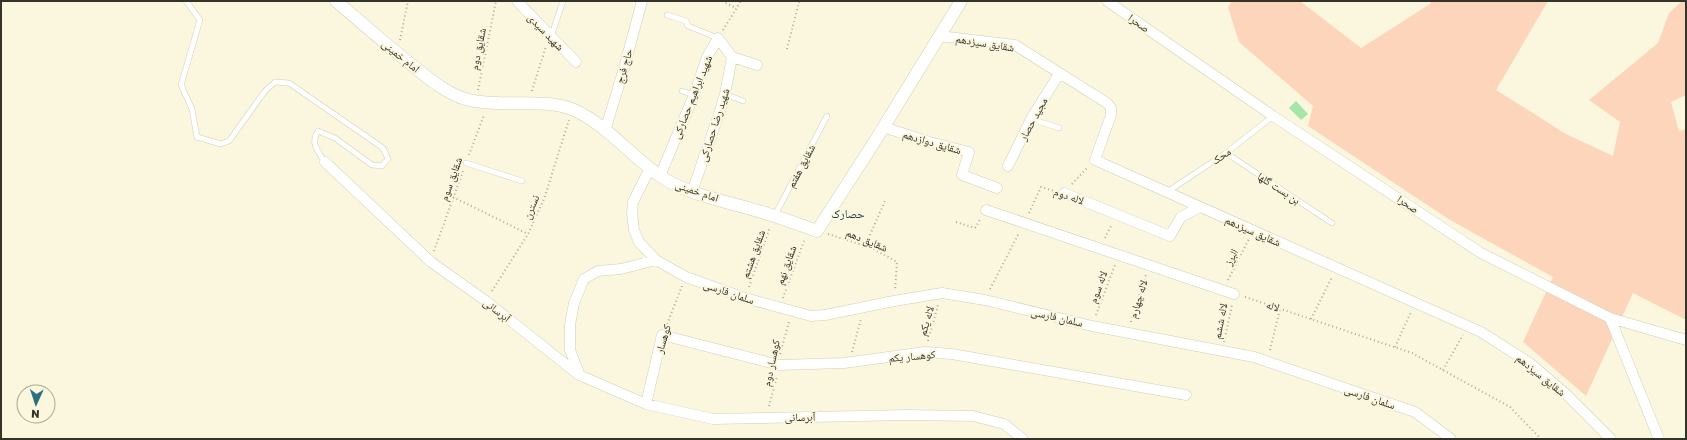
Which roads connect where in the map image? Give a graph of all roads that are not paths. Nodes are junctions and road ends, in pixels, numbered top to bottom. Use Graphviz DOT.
graph roads {
  1 [pos="186,1"];
  2 [pos="336,1"];
  3 [pos="517,1"];
  4 [pos="563,1"];
  5 [pos="642,1"];
  6 [pos="961,1"];
  7 [pos="1107,1"];
  8 [pos="666,15"];
  9 [pos="550,36"];
  10 [pos="939,36"];
  11 [pos="718,38"];
  12 [pos="732,57"];
  13 [pos="576,62"];
  14 [pos="757,65"];
  15 [pos="1059,74"];
  16 [pos="682,90"];
  17 [pos="725,94"];
  18 [pos="694,95"];
  19 [pos="743,101"];
  20 [pos="827,116"];
  21 [pos="1273,116"];
  22 [pos="1031,119"];
  23 [pos="883,127"];
  24 [pos="1059,128"];
  25 [pos="605,131"];
  26 [pos="1226,153"];
  27 [pos="325,162"];
  28 [pos="466,163"];
  29 [pos="1008,166"];
  30 [pos="650,168"];
  31 [pos="660,176"];
  32 [pos="522,182"];
  33 [pos="997,188"];
  34 [pos="692,192"];
  35 [pos="1167,192"];
  36 [pos="1064,193"];
  37 [pos="1200,207"];
  38 [pos="986,210"];
  39 [pos="775,215"];
  40 [pos="1332,223"];
  41 [pos="656,260"];
  42 [pos="1234,294"];
  43 [pos="1610,318"];
  44 [pos="662,335"];
  45 [pos="1686,340"];
  46 [pos="580,375"];
  47 [pos="1186,395"];
  48 [pos="646,404"];
  49 [pos="1023,439"];
  50 [pos="1450,439"];
  51 [pos="1611,439"];
  52 [pos="1659,439"];
  1 -- 27 [label="lane"];
  2 -- 25 [label="street, امام خمینی"];
  3 -- 9 [label="street, شهید سیدی"];
  4 -- 9 [label="lane"];
  5 -- 25 [label="street, حاج فرج"];
  6 -- 10 [label="street"];
  7 -- 21 [label="street, صحرا"];
  8 -- 11 [label="lane"];
  9 -- 13 [label="street, شهید سیدی"];
  10 -- 15 [label="street, شقایق سیزدهم"];
  10 -- 23 [label="street"];
  11 -- 12 [label="street"];
  11 -- 18 [label="street, شهید ابراهیم حصارکی"];
  12 -- 14 [label="street"];
  12 -- 17 [label="street, شهید رضا حصارکی"];
  15 -- 22 [label="street, مجید حصار"];
  15 -- 35 [label="street, شقایق سیزدهم"];
  16 -- 18 [label="lane"];
  17 -- 19 [label="lane"];
  17 -- 34 [label="street, شهید رضا حصارکی"];
  18 -- 31 [label="street, شهید ابراهیم حصارکی"];
  20 -- 39 [label="lane, شقایق هفتم"];
  21 -- 26 [label="lane, محک"];
  21 -- 43 [label="street, صحرا"];
  22 -- 24 [label="lane"];
  22 -- 29 [label="street, مجید حصار"];
  23 -- 33 [label="street, شقایق دوازدهم"];
  23 -- 39 [label="street, امام خمینی"];
  25 -- 30 [label="street, امام خمینی"];
  26 -- 35 [label="lane, محک"];
  26 -- 40 [label="lane, بن بست گلها"];
  27 -- 46 [label="street, آبرسانی"];
  28 -- 32 [label="lane"];
  30 -- 31 [label="street, امام خمینی"];
  30 -- 41 [label="street"];
  31 -- 34 [label="street, امام خمینی"];
  34 -- 39 [label="street, امام خمینی"];
  35 -- 37 [label="street, شقایق سیزدهم"];
  36 -- 37 [label="street, لاله دوم"];
  37 -- 51 [label="street, شقایق سیزدهم"];
  38 -- 42 [label="street"];
  41 -- 46 [label="street"];
  41 -- 50 [label="street, سلمان فارسی"];
  43 -- 45 [label="street, صحرا"];
  43 -- 52 [label="street"];
  44 -- 47 [label="street, کوهسار یکم"];
  44 -- 48 [label="street, کوهسار"];
  46 -- 48 [label="street, آبرسانی"];
  48 -- 49 [label="street, آبرسانی"];
}
